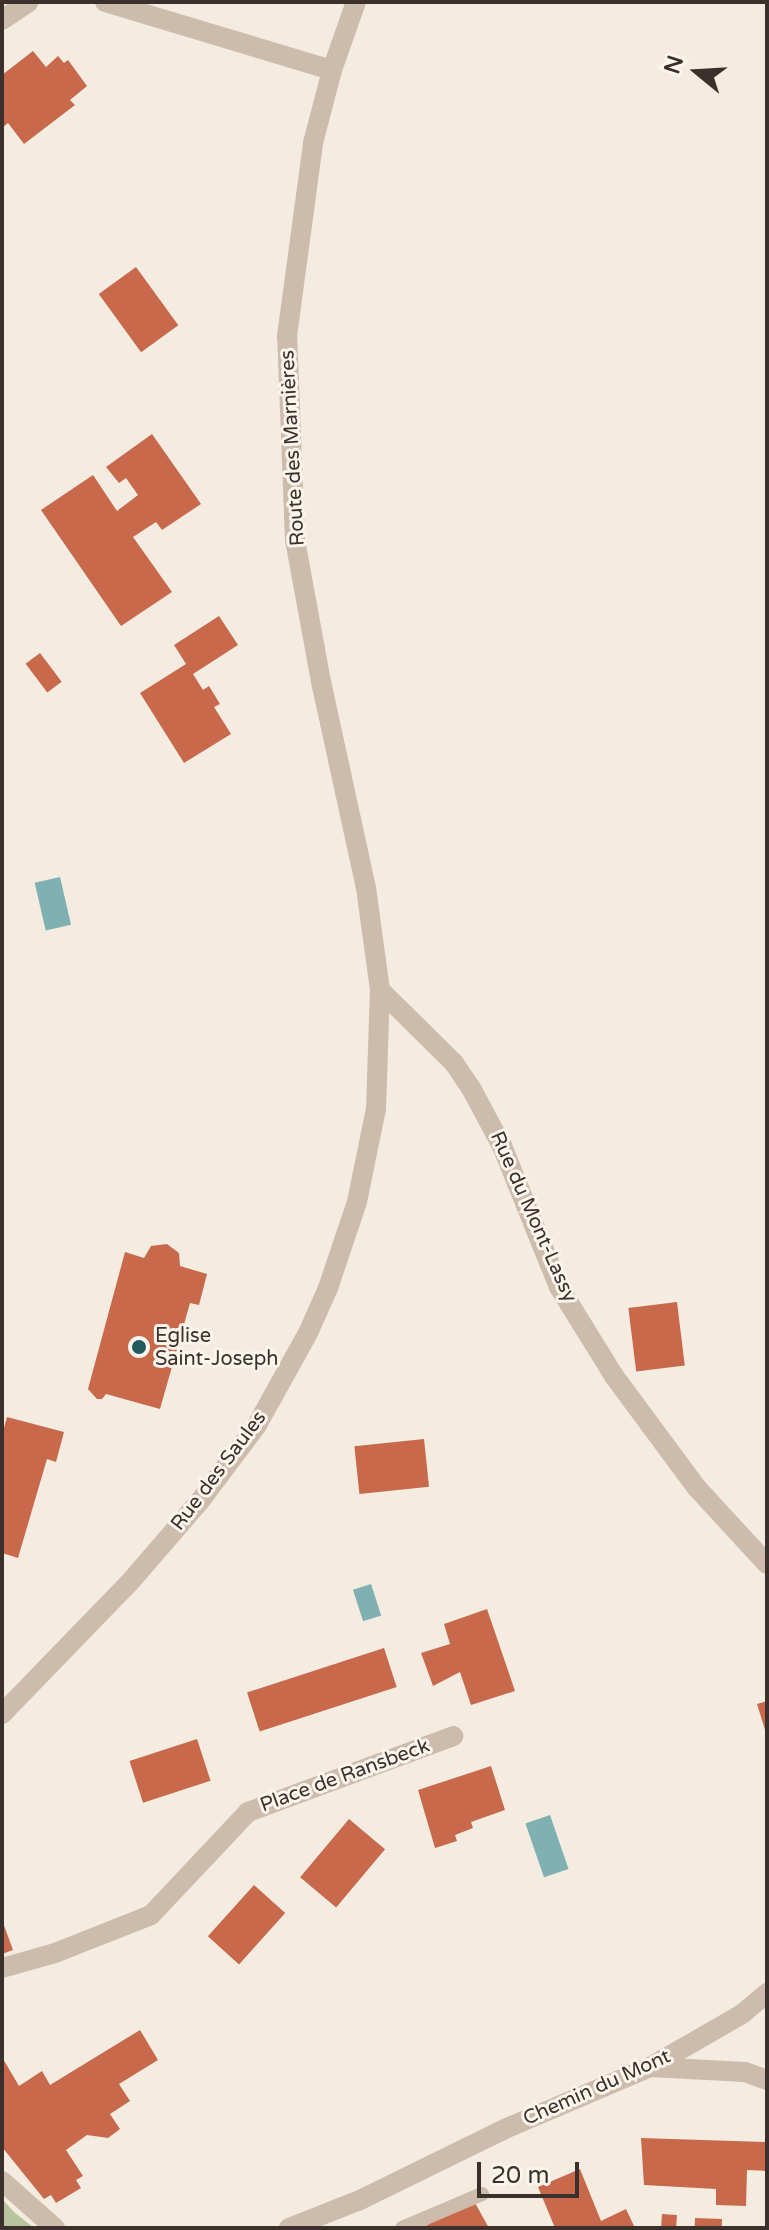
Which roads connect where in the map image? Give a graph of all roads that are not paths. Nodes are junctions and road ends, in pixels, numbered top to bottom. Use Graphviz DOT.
graph roads {
  1 [pos="29,2"];
  2 [pos="105,2"];
  3 [pos="356,2"];
  4 [pos="2,20"];
  5 [pos="332,70"];
  6 [pos="380,990"];
  7 [pos="767,1564"];
  8 [pos="2,1714"];
  9 [pos="453,1736"];
  10 [pos="2,1968"];
  11 [pos="767,1993"];
  12 [pos="650,2067"];
  13 [pos="767,2080"];
  14 [pos="2,2181"];
  15 [pos="482,2194"];
  16 [pos="55,2228"];
  17 [pos="289,2228"];
  18 [pos="402,2228"];
  1 -- 4 [label="street"];
  2 -- 5 [label="street"];
  3 -- 5 [label="street, Route des Marnières"];
  5 -- 6 [label="street, Route des Marnières"];
  6 -- 7 [label="street, Rue du Mont-Lassy"];
  6 -- 8 [label="street, Rue des Saules"];
  9 -- 10 [label="street, Place de Ransbeck"];
  11 -- 12 [label="street, Chemin du Mont"];
  12 -- 13 [label="street"];
  12 -- 17 [label="street, Chemin du Mont"];
  14 -- 16 [label="street"];
  15 -- 18 [label="lane"];
}
